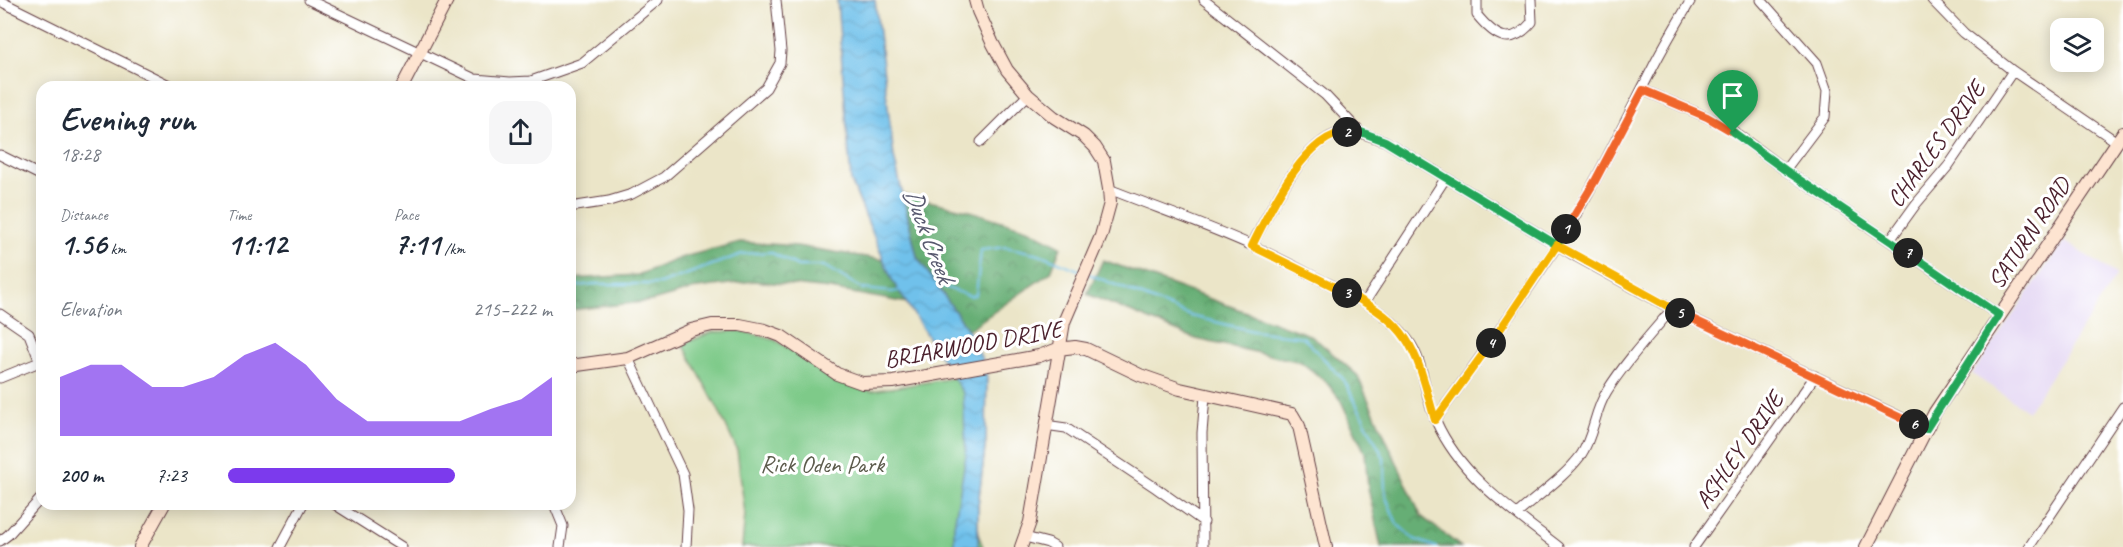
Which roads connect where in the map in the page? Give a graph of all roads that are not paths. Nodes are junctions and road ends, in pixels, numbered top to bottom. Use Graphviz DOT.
graph roads {
  1 [pos="309,0"];
  2 [pos="447,0"];
  3 [pos="658,0"];
  4 [pos="776,0"];
  5 [pos="975,0"];
  6 [pos="1204,0"];
  7 [pos="1477,0"];
  8 [pos="1531,0"];
  9 [pos="1691,0"];
  10 [pos="1761,0"];
  11 [pos="1932,0"];
  12 [pos="0,1"];
  13 [pos="421,54"];
  14 [pos="2013,71"];
  15 [pos="161,81"];
  16 [pos="405,81"];
  17 [pos="501,81"];
  18 [pos="531,81"];
  19 [pos="1643,90"];
  20 [pos="1028,94"];
  21 [pos="1361,132"];
  22 [pos="2120,137"];
  23 [pos="981,142"];
  24 [pos="0,155"];
  25 [pos="1785,170"];
  26 [pos="36,173"];
  27 [pos="1445,179"];
  28 [pos="1109,189"];
  29 [pos="576,206"];
  30 [pos="1890,240"];
  31 [pos="1557,245"];
  32 [pos="1252,246"];
  33 [pos="1365,302"];
  34 [pos="1672,309"];
  35 [pos="0,314"];
  36 [pos="1999,315"];
  37 [pos="1058,349"];
  38 [pos="36,350"];
  39 [pos="628,358"];
  40 [pos="36,364"];
  41 [pos="576,365"];
  42 [pos="1815,376"];
  43 [pos="0,378"];
  44 [pos="1205,396"];
  45 [pos="2123,407"];
  46 [pos="1435,420"];
  47 [pos="1045,425"];
  48 [pos="1926,429"];
  49 [pos="36,504"];
  50 [pos="161,510"];
  51 [pos="300,510"];
  52 [pos="343,510"];
  53 [pos="556,510"];
  54 [pos="1517,514"];
  55 [pos="1204,522"];
  56 [pos="0,541"];
  57 [pos="1023,542"];
  58 [pos="140,547"];
  59 [pos="280,547"];
  60 [pos="402,547"];
  61 [pos="560,547"];
  62 [pos="686,547"];
  63 [pos="1055,547"];
  64 [pos="1203,547"];
  65 [pos="1326,547"];
  66 [pos="1559,547"];
  67 [pos="1694,547"];
  68 [pos="1866,547"];
  69 [pos="2029,547"];
  1 -- 13 [label="street"];
  2 -- 13 [label="street"];
  3 -- 18 [label="street"];
  4 -- 29 [label="street"];
  5 -- 20 [label="street"];
  6 -- 21 [label="street"];
  7 -- 8 [label="street"];
  9 -- 19 [label="street"];
  10 -- 25 [label="street"];
  11 -- 14 [label="street"];
  12 -- 15 [label="street"];
  13 -- 16 [label="street"];
  13 -- 17 [label="street"];
  14 -- 22 [label="street"];
  14 -- 30 [label="street, CHARLES DRIVE"];
  19 -- 25 [label="street"];
  19 -- 31 [label="street"];
  20 -- 23 [label="street"];
  20 -- 28 [label="street"];
  21 -- 27 [label="street"];
  21 -- 32 [label="street"];
  22 -- 36 [label="street, SATURN ROAD"];
  24 -- 26 [label="street"];
  25 -- 30 [label="street"];
  27 -- 31 [label="street"];
  27 -- 33 [label="street"];
  28 -- 32 [label="street"];
  28 -- 37 [label="street"];
  30 -- 36 [label="street"];
  31 -- 34 [label="street"];
  31 -- 46 [label="street"];
  32 -- 33 [label="street"];
  33 -- 46 [label="street"];
  34 -- 42 [label="street"];
  34 -- 54 [label="street"];
  35 -- 38 [label="street"];
  36 -- 48 [label="street, SATURN ROAD"];
  37 -- 39 [label="street, BRIARWOOD DRIVE"];
  37 -- 44 [label="street, BRIARWOOD DRIVE"];
  37 -- 47 [label="street"];
  39 -- 41 [label="street, BRIARWOOD DRIVE"];
  39 -- 62 [label="street"];
  40 -- 43 [label="street"];
  42 -- 48 [label="street"];
  42 -- 67 [label="street, ASHLEY DRIVE"];
  44 -- 55 [label="street"];
  44 -- 65 [label="street, BRIARWOOD DRIVE"];
  45 -- 69 [label="street"];
  46 -- 54 [label="street"];
  47 -- 55 [label="street"];
  47 -- 57 [label="street"];
  48 -- 68 [label="street, SATURN ROAD"];
  49 -- 56 [label="street"];
  50 -- 58 [label="street"];
  51 -- 59 [label="street"];
  52 -- 60 [label="street"];
  53 -- 61 [label="street"];
  54 -- 66 [label="street"];
  55 -- 64 [label="street"];
  57 -- 63 [label="street"];
}
